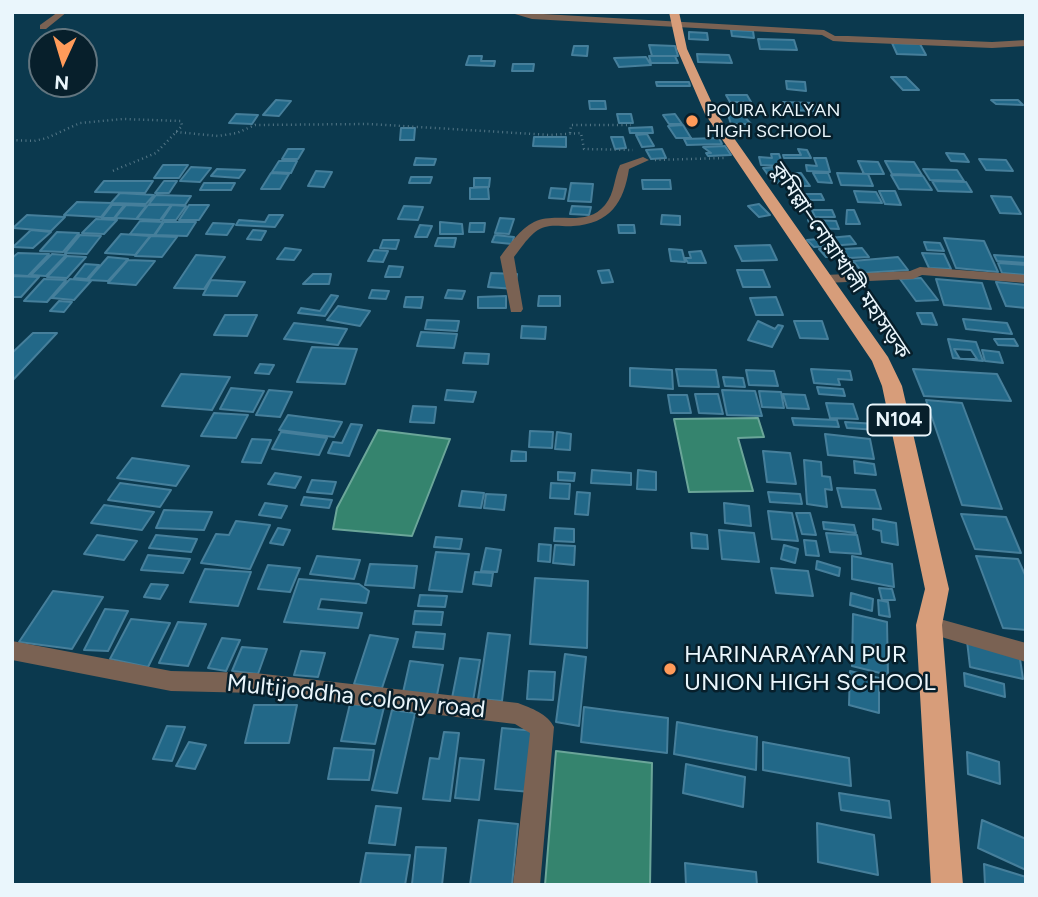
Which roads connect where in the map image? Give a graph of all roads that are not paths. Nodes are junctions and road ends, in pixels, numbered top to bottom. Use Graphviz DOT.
graph roads {
  1 [pos="62,12"];
  2 [pos="512,12"];
  3 [pos="676,19"];
  4 [pos="43,27"];
  5 [pos="1026,43"];
  6 [pos="643,160"];
  7 [pos="825,279"];
  8 [pos="1026,279"];
  9 [pos="516,309"];
  10 [pos="929,625"];
  11 [pos="12,650"];
  12 [pos="1026,653"];
  13 [pos="526,885"];
  14 [pos="947,885"];
  1 -- 4 [label="street"];
  2 -- 3 [label="street"];
  3 -- 5 [label="street"];
  3 -- 7 [label="highway, কুমিল্লা–নোয়াখালী মহাসড়ক / N104"];
  6 -- 9 [label="street"];
  7 -- 8 [label="street"];
  7 -- 10 [label="highway, কুমিল্লা–নোয়াখালী মহাসড়ক / N104"];
  10 -- 12 [label="street"];
  10 -- 14 [label="highway, কুমিল্লা–নোয়াখালী মহাসড়ক / N104"];
  11 -- 13 [label="street, Multijoddha colony road"];
}
